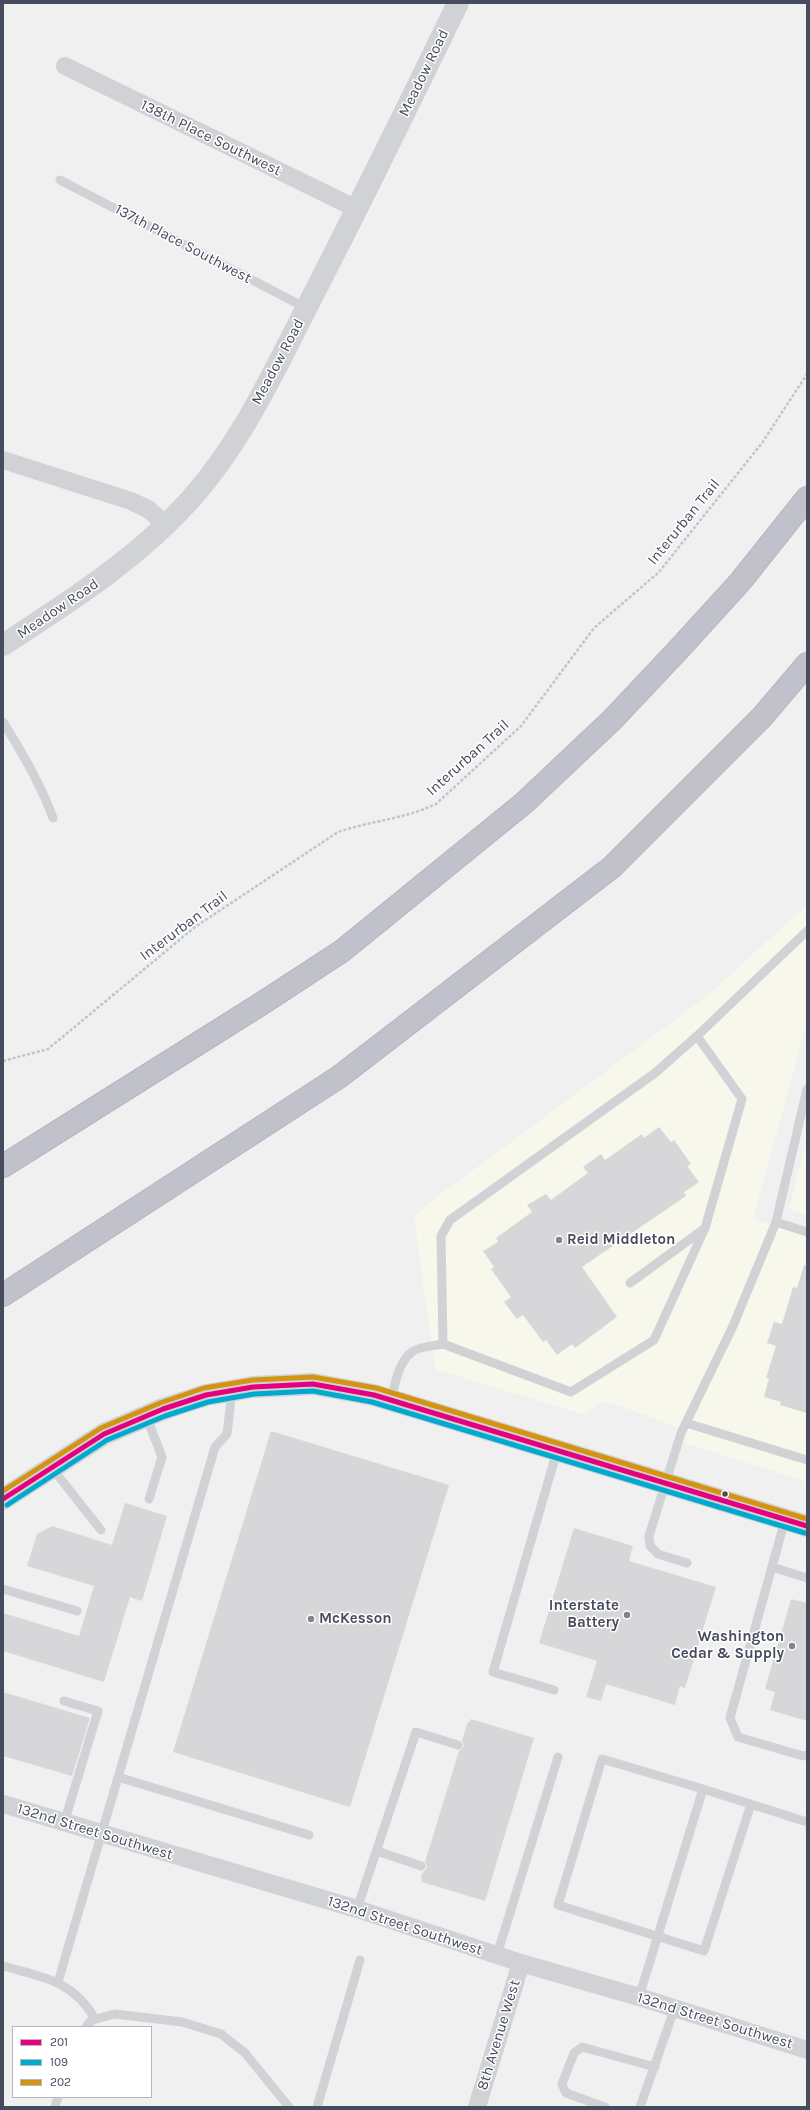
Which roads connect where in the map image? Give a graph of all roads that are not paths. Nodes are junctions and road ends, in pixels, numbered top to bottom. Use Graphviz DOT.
graph roads {
  1 [pos="458,3"];
  2 [pos="65,66"];
  3 [pos="60,180"];
  4 [pos="357,209"];
  5 [pos="306,308"];
  6 [pos="3,460"];
  7 [pos="807,498"];
  8 [pos="166,525"];
  9 [pos="3,645"];
  10 [pos="807,664"];
  11 [pos="3,722"];
  12 [pos="53,818"];
  13 [pos="807,930"];
  14 [pos="697,1036"];
  15 [pos="807,1089"];
  16 [pos="3,1166"];
  17 [pos="776,1222"];
  18 [pos="705,1228"];
  19 [pos="807,1232"];
  20 [pos="630,1283"];
  21 [pos="3,1294"];
  22 [pos="443,1344"];
  23 [pos="232,1390"];
  24 [pos="391,1400"];
  25 [pos="146,1416"];
  26 [pos="686,1423"];
  27 [pos="557,1451"];
  28 [pos="807,1460"];
  29 [pos="52,1468"];
  30 [pos="665,1483"];
  31 [pos="3,1499"];
  32 [pos="149,1499"];
  33 [pos="784,1520"];
  34 [pos="807,1526"];
  35 [pos="101,1530"];
  36 [pos="687,1563"];
  37 [pos="772,1567"];
  38 [pos="807,1578"];
  39 [pos="3,1589"];
  40 [pos="77,1611"];
  41 [pos="554,1690"];
  42 [pos="64,1700"];
  43 [pos="458,1745"];
  44 [pos="807,1755"];
  45 [pos="558,1757"];
  46 [pos="118,1777"];
  47 [pos="703,1789"];
  48 [pos="3,1804"];
  49 [pos="751,1804"];
  50 [pos="807,1822"];
  51 [pos="64,1823"];
  52 [pos="102,1834"];
  53 [pos="309,1835"];
  54 [pos="377,1851"];
  55 [pos="421,1866"];
  56 [pos="358,1910"];
  57 [pos="658,1936"];
  58 [pos="497,1955"];
  59 [pos="360,1960"];
  60 [pos="521,1964"];
  61 [pos="3,1966"];
  62 [pos="58,1982"];
  63 [pos="639,1998"];
  64 [pos="674,2010"];
  65 [pos="95,2019"];
  66 [pos="87,2026"];
  67 [pos="807,2050"];
  68 [pos="655,2067"];
  69 [pos="600,2106"];
  70 [pos="289,2107"];
  71 [pos="317,2107"];
  72 [pos="476,2107"];
  73 [pos="640,2107"];
  1 -- 4 [label="street, Meadow Road"];
  2 -- 4 [label="street, 138th Place Southwest"];
  3 -- 5 [label="lane, 137th Place Southwest"];
  4 -- 5 [label="street, Meadow Road"];
  5 -- 8 [label="street, Meadow Road"];
  6 -- 8 [label="street"];
  7 -- 16 [label="highway"];
  8 -- 9 [label="street, Meadow Road"];
  10 -- 21 [label="highway"];
  11 -- 12 [label="lane"];
  13 -- 14 [label="lane"];
  14 -- 18 [label="lane"];
  14 -- 22 [label="lane"];
  15 -- 17 [label="lane"];
  17 -- 19 [label="lane"];
  17 -- 26 [label="lane"];
  18 -- 20 [label="lane"];
  18 -- 22 [label="lane"];
  22 -- 24 [label="lane"];
  23 -- 24 [label="street"];
  23 -- 25 [label="street"];
  23 -- 46 [label="lane"];
  24 -- 27 [label="street"];
  25 -- 29 [label="street"];
  25 -- 32 [label="lane"];
  26 -- 28 [label="lane"];
  26 -- 30 [label="lane"];
  27 -- 30 [label="street"];
  27 -- 41 [label="lane"];
  29 -- 31 [label="street"];
  29 -- 35 [label="lane"];
  30 -- 33 [label="street"];
  30 -- 36 [label="lane"];
  33 -- 34 [label="street"];
  33 -- 37 [label="lane"];
  37 -- 38 [label="lane"];
  37 -- 44 [label="lane"];
  39 -- 40 [label="lane"];
  42 -- 51 [label="lane"];
  43 -- 54 [label="lane"];
  45 -- 58 [label="lane"];
  46 -- 52 [label="lane"];
  46 -- 53 [label="lane"];
  47 -- 49 [label="lane"];
  47 -- 57 [label="lane"];
  47 -- 57 [label="lane"];
  48 -- 51 [label="street, 132nd Street Southwest"];
  49 -- 50 [label="lane"];
  49 -- 57 [label="lane"];
  51 -- 52 [label="street, 132nd Street Southwest"];
  52 -- 56 [label="street, 132nd Street Southwest"];
  52 -- 62 [label="lane"];
  54 -- 55 [label="lane"];
  54 -- 56 [label="lane"];
  56 -- 58 [label="street, 132nd Street Southwest"];
  57 -- 63 [label="lane"];
  58 -- 60 [label="street, 132nd Street Southwest"];
  59 -- 71 [label="lane"];
  60 -- 63 [label="street, 132nd Street Southwest"];
  60 -- 72 [label="street, 8th Avenue West"];
  61 -- 62 [label="lane"];
  62 -- 65 [label="lane"];
  63 -- 64 [label="street, 132nd Street Southwest"];
  64 -- 67 [label="street, 132nd Street Southwest"];
  64 -- 68 [label="lane"];
  65 -- 66 [label="lane"];
  65 -- 70 [label="lane"];
  68 -- 69 [label="lane"];
  68 -- 73 [label="lane"];
}
